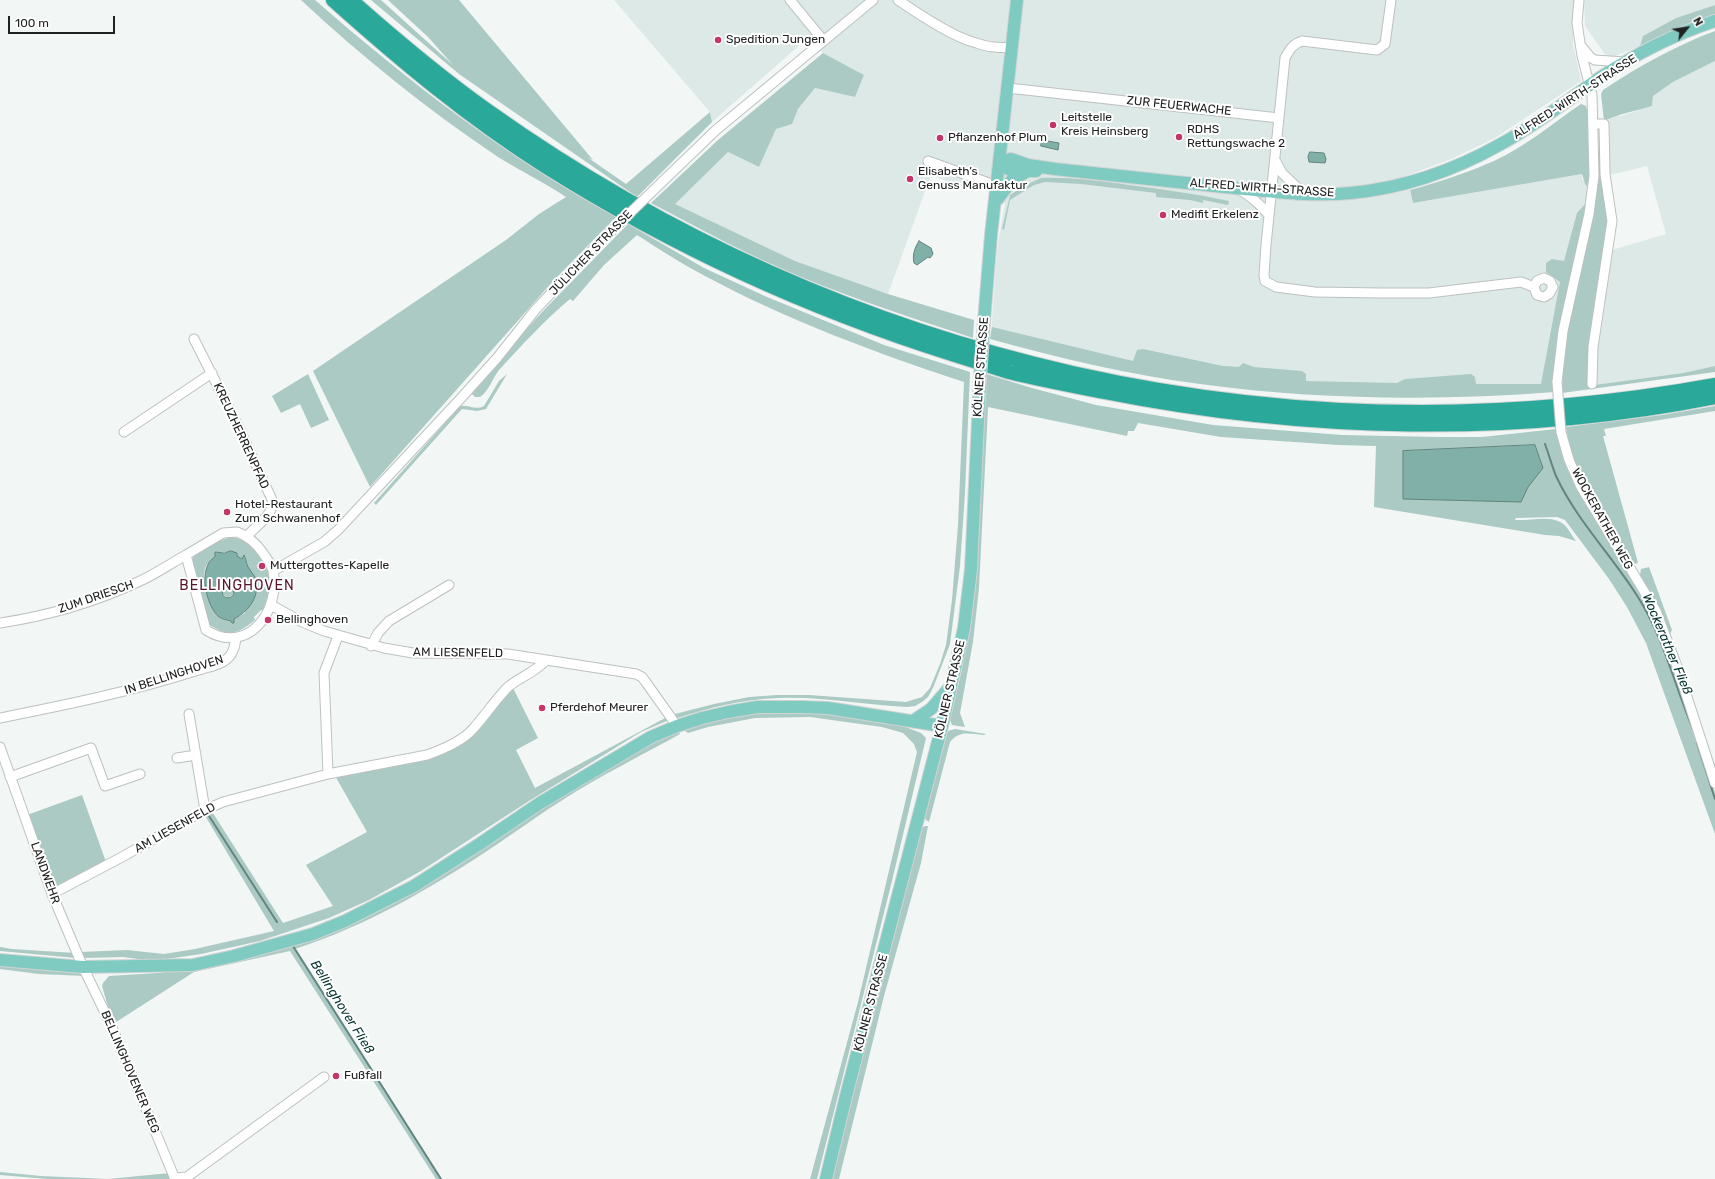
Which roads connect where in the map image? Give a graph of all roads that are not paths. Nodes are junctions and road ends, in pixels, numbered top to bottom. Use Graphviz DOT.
graph roads {
  1 [pos="333,0"];
  2 [pos="351,0"];
  3 [pos="790,0"];
  4 [pos="873,0"];
  5 [pos="898,0"];
  6 [pos="1017,0"];
  7 [pos="1391,0"];
  8 [pos="1579,0"];
  9 [pos="1715,21"];
  10 [pos="823,40"];
  11 [pos="1581,45"];
  12 [pos="1012,48"];
  13 [pos="1625,62"];
  14 [pos="1590,86"];
  15 [pos="1008,88"];
  16 [pos="1279,118"];
  17 [pos="1593,124"];
  18 [pos="1274,160"];
  19 [pos="928,161"];
  20 [pos="1000,163"];
  21 [pos="1055,169"];
  22 [pos="1026,172"];
  23 [pos="997,186"];
  24 [pos="1237,188"];
  25 [pos="1272,192"];
  26 [pos="1303,193"];
  27 [pos="995,203"];
  28 [pos="1269,215"];
  29 [pos="1534,287"];
  30 [pos="194,339"];
  31 [pos="212,373"];
  32 [pos="1592,384"];
  33 [pos="1715,385"];
  34 [pos="1715,397"];
  35 [pos="124,432"];
  36 [pos="246,536"];
  37 [pos="186,555"];
  38 [pos="273,571"];
  39 [pos="448,585"];
  40 [pos="271,605"];
  41 [pos="0,623"];
  42 [pos="338,636"];
  43 [pos="236,638"];
  44 [pos="371,646"];
  45 [pos="546,660"];
  46 [pos="951,686"];
  47 [pos="189,714"];
  48 [pos="0,718"];
  49 [pos="913,721"];
  50 [pos="677,726"];
  51 [pos="942,726"];
  52 [pos="0,747"];
  53 [pos="196,755"];
  54 [pos="177,758"];
  55 [pos="140,774"];
  56 [pos="328,774"];
  57 [pos="10,777"];
  58 [pos="1715,784"];
  59 [pos="205,810"];
  60 [pos="52,894"];
  61 [pos="0,960"];
  62 [pos="83,967"];
  63 [pos="324,1077"];
  64 [pos="175,1179"];
  65 [pos="826,1179"];
  1 -- 34 [label="highway"];
  2 -- 33 [label="highway"];
  3 -- 10 [label="street"];
  4 -- 10 [label="street, JÜLICHER STRASSE"];
  5 -- 12 [label="street"];
  6 -- 12 [label="main road, KÖLNER STRASSE"];
  7 -- 16 [label="street"];
  8 -- 11 [label="street, WOCKERATHER WEG"];
  9 -- 13 [label="main road, ALFRED-WIRTH-STRASSE"];
  10 -- 38 [label="street, JÜLICHER STRASSE, bridge"];
  11 -- 13 [label="street"];
  11 -- 14 [label="street, WOCKERATHER WEG"];
  12 -- 15 [label="main road, KÖLNER STRASSE"];
  13 -- 14 [label="main road, ALFRED-WIRTH-STRASSE"];
  14 -- 17 [label="street, WOCKERATHER WEG"];
  14 -- 26 [label="main road, ALFRED-WIRTH-STRASSE"];
  15 -- 16 [label="street, ZUR FEUERWACHE"];
  15 -- 20 [label="main road, KÖLNER STRASSE"];
  16 -- 18 [label="street"];
  17 -- 32 [label="street"];
  17 -- 58 [label="street, WOCKERATHER WEG, bridge"];
  18 -- 25 [label="street"];
  18 -- 26 [label="street"];
  19 -- 23 [label="street"];
  20 -- 21 [label="main road, ALFRED-WIRTH-STRASSE"];
  20 -- 22 [label="main road, ALFRED-WIRTH-STRASSE"];
  20 -- 23 [label="main road, KÖLNER STRASSE"];
  21 -- 22 [label="main road, ALFRED-WIRTH-STRASSE"];
  21 -- 24 [label="main road, ALFRED-WIRTH-STRASSE"];
  22 -- 27 [label="main road"];
  23 -- 27 [label="main road, KÖLNER STRASSE"];
  24 -- 25 [label="main road, ALFRED-WIRTH-STRASSE"];
  24 -- 28 [label="street"];
  25 -- 26 [label="main road, ALFRED-WIRTH-STRASSE"];
  25 -- 28 [label="street"];
  27 -- 46 [label="main road, KÖLNER STRASSE, bridge"];
  28 -- 29 [label="street"];
  30 -- 31 [label="street, KREUZHERRENPFAD"];
  31 -- 35 [label="street, KREUZHERRENPFAD"];
  31 -- 36 [label="street, KREUZHERRENPFAD"];
  36 -- 37 [label="street"];
  36 -- 38 [label="street"];
  37 -- 41 [label="street, ZUM DRIESCH"];
  37 -- 43 [label="street"];
  38 -- 40 [label="street"];
  39 -- 44 [label="street"];
  40 -- 42 [label="street, AM LIESENFELD"];
  40 -- 43 [label="street"];
  42 -- 44 [label="street, AM LIESENFELD"];
  42 -- 56 [label="street"];
  43 -- 48 [label="street, IN BELLINGHOVEN"];
  44 -- 45 [label="street, AM LIESENFELD"];
  45 -- 50 [label="street, AM LIESENFELD"];
  45 -- 56 [label="street, AM LIESENFELD"];
  46 -- 49 [label="main road"];
  46 -- 51 [label="main road, KÖLNER STRASSE"];
  47 -- 53 [label="street"];
  49 -- 50 [label="main road"];
  49 -- 51 [label="main road"];
  50 -- 62 [label="main road"];
  51 -- 65 [label="main road, KÖLNER STRASSE"];
  52 -- 57 [label="street, LANDWEHR"];
  53 -- 54 [label="street"];
  53 -- 59 [label="street"];
  55 -- 57 [label="street"];
  56 -- 59 [label="street, AM LIESENFELD"];
  57 -- 60 [label="street, LANDWEHR"];
  59 -- 60 [label="street, AM LIESENFELD"];
  60 -- 62 [label="street, LANDWEHR"];
  61 -- 62 [label="main road"];
  62 -- 64 [label="street, BELLINGHOVENER WEG"];
  63 -- 64 [label="street, BELLINGHOVENER WEG"];
}
